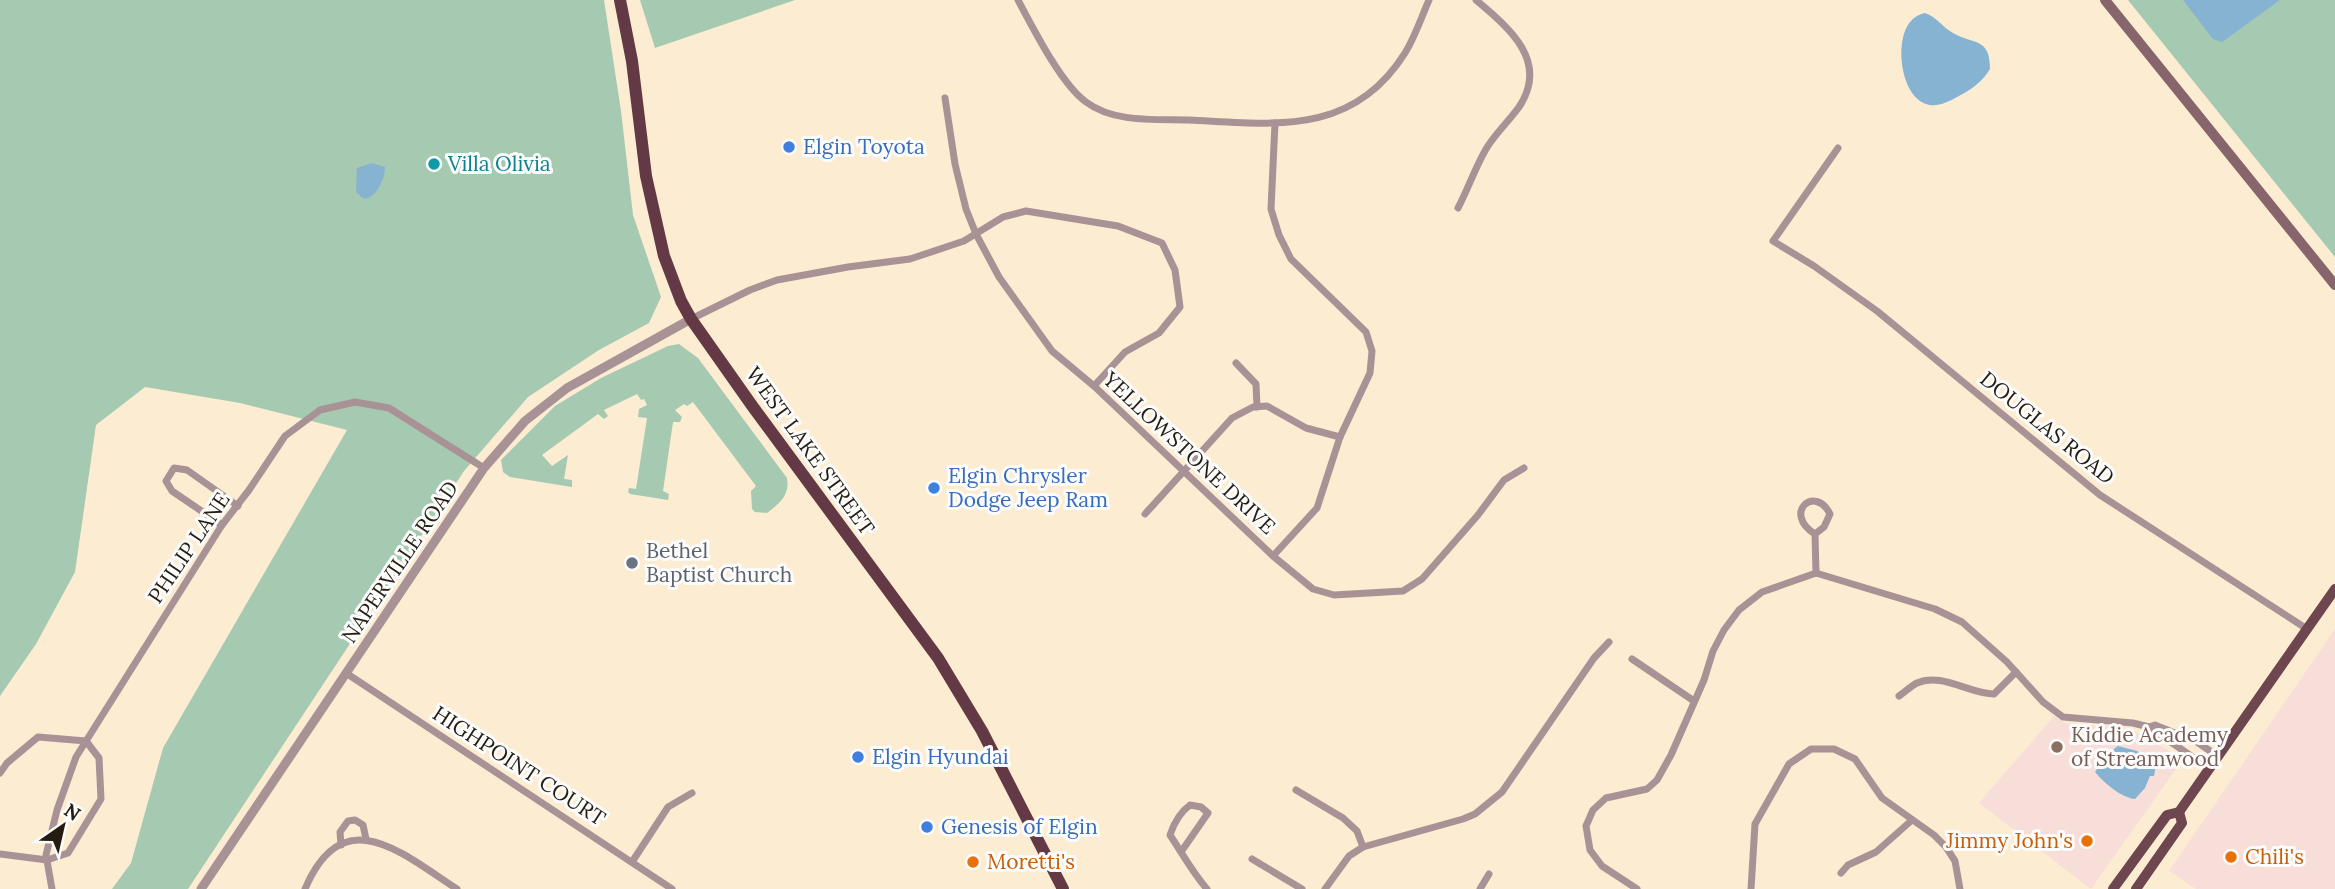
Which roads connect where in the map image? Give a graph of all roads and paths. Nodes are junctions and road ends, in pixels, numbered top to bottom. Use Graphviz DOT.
graph roads {
  1 [pos="620,0"];
  2 [pos="1018,0"];
  3 [pos="1429,0"];
  4 [pos="1476,0"];
  5 [pos="2105,0"];
  6 [pos="945,98"];
  7 [pos="1275,123"];
  8 [pos="1838,148"];
  9 [pos="1458,208"];
  10 [pos="976,234"];
  11 [pos="2335,285"];
  12 [pos="691,319"];
  13 [pos="1236,363"];
  14 [pos="1094,386"];
  15 [pos="1257,407"];
  16 [pos="1340,437"];
  17 [pos="484,468"];
  18 [pos="1524,468"];
  19 [pos="1183,472"];
  20 [pos="238,506"];
  21 [pos="1145,514"];
  22 [pos="222,525"];
  23 [pos="1815,534"];
  24 [pos="1273,556"];
  25 [pos="1816,573"];
  26 [pos="2335,589"];
  27 [pos="2307,629"];
  28 [pos="1609,642"];
  29 [pos="1632,659"];
  30 [pos="2016,672"];
  31 [pos="346,673"];
  32 [pos="1899,696"];
  33 [pos="1694,701"];
  34 [pos="2149,727"];
  35 [pos="86,741"];
  36 [pos="2219,757"];
  37 [pos="2210,769"];
  38 [pos="0,773"];
  39 [pos="1296,790"];
  40 [pos="692,793"];
  41 [pos="2179,812"];
  42 [pos="1912,820"];
  43 [pos="366,839"];
  44 [pos="341,845"];
  45 [pos="1363,847"];
  46 [pos="1181,852"];
  47 [pos="0,854"];
  48 [pos="1252,859"];
  49 [pos="47,860"];
  50 [pos="632,862"];
  51 [pos="1841,873"];
  52 [pos="1489,874"];
  53 [pos="52,889"];
  54 [pos="201,889"];
  55 [pos="305,889"];
  56 [pos="457,889"];
  57 [pos="672,889"];
  58 [pos="1063,889"];
  59 [pos="1207,889"];
  60 [pos="1302,889"];
  61 [pos="1325,889"];
  62 [pos="1480,889"];
  63 [pos="1637,889"];
  64 [pos="1751,889"];
  65 [pos="1960,889"];
  66 [pos="2113,889"];
  67 [pos="2136,889"];
  1 -- 12 [label="highway, WEST LAKE STREET"];
  2 -- 7 [label="street"];
  3 -- 7 [label="street"];
  4 -- 9 [label="street"];
  5 -- 11 [label="main road"];
  6 -- 10 [label="street, YELLOWSTONE DRIVE"];
  7 -- 16 [label="street"];
  8 -- 27 [label="street, DOUGLAS ROAD"];
  10 -- 12 [label="street"];
  10 -- 14 [label="street, YELLOWSTONE DRIVE"];
  10 -- 14 [label="street"];
  12 -- 17 [label="street, NAPERVILLE ROAD"];
  12 -- 58 [label="highway, WEST LAKE STREET"];
  13 -- 15 [label="street"];
  14 -- 19 [label="street, YELLOWSTONE DRIVE"];
  15 -- 16 [label="street"];
  15 -- 19 [label="street"];
  16 -- 24 [label="street"];
  17 -- 20 [label="street, PHILIP LANE"];
  17 -- 31 [label="street, NAPERVILLE ROAD"];
  18 -- 24 [label="street, YELLOWSTONE DRIVE"];
  19 -- 21 [label="street"];
  19 -- 24 [label="street, YELLOWSTONE DRIVE"];
  20 -- 22 [label="street, PHILIP LANE"];
  20 -- 22 [label="street"];
  22 -- 35 [label="street, PHILIP LANE"];
  23 -- 23 [label="street"];
  23 -- 25 [label="street"];
  25 -- 30 [label="street"];
  25 -- 33 [label="street"];
  26 -- 27 [label="main road"];
  27 -- 36 [label="main road"];
  28 -- 45 [label="street"];
  29 -- 33 [label="street"];
  30 -- 32 [label="street"];
  30 -- 34 [label="street"];
  31 -- 50 [label="street, HIGHPOINT COURT"];
  31 -- 54 [label="street, NAPERVILLE ROAD"];
  33 -- 63 [label="street"];
  34 -- 36 [label="street"];
  34 -- 37 [label="street"];
  35 -- 38 [label="street"];
  35 -- 49 [label="street, PHILIP LANE"];
  35 -- 49 [label="street"];
  36 -- 37 [label="main road"];
  37 -- 41 [label="main road"];
  39 -- 45 [label="street"];
  40 -- 50 [label="street"];
  41 -- 66 [label="main road"];
  41 -- 67 [label="main road"];
  42 -- 51 [label="street"];
  42 -- 64 [label="street"];
  42 -- 65 [label="street"];
  43 -- 44 [label="street"];
  43 -- 44 [label="street"];
  43 -- 56 [label="street"];
  44 -- 55 [label="street"];
  45 -- 61 [label="street"];
  46 -- 46 [label="street"];
  46 -- 59 [label="street"];
  47 -- 49 [label="street"];
  48 -- 60 [label="street"];
  49 -- 53 [label="street, PHILIP LANE"];
  50 -- 57 [label="street, HIGHPOINT COURT"];
  52 -- 62 [label="street"];
}
